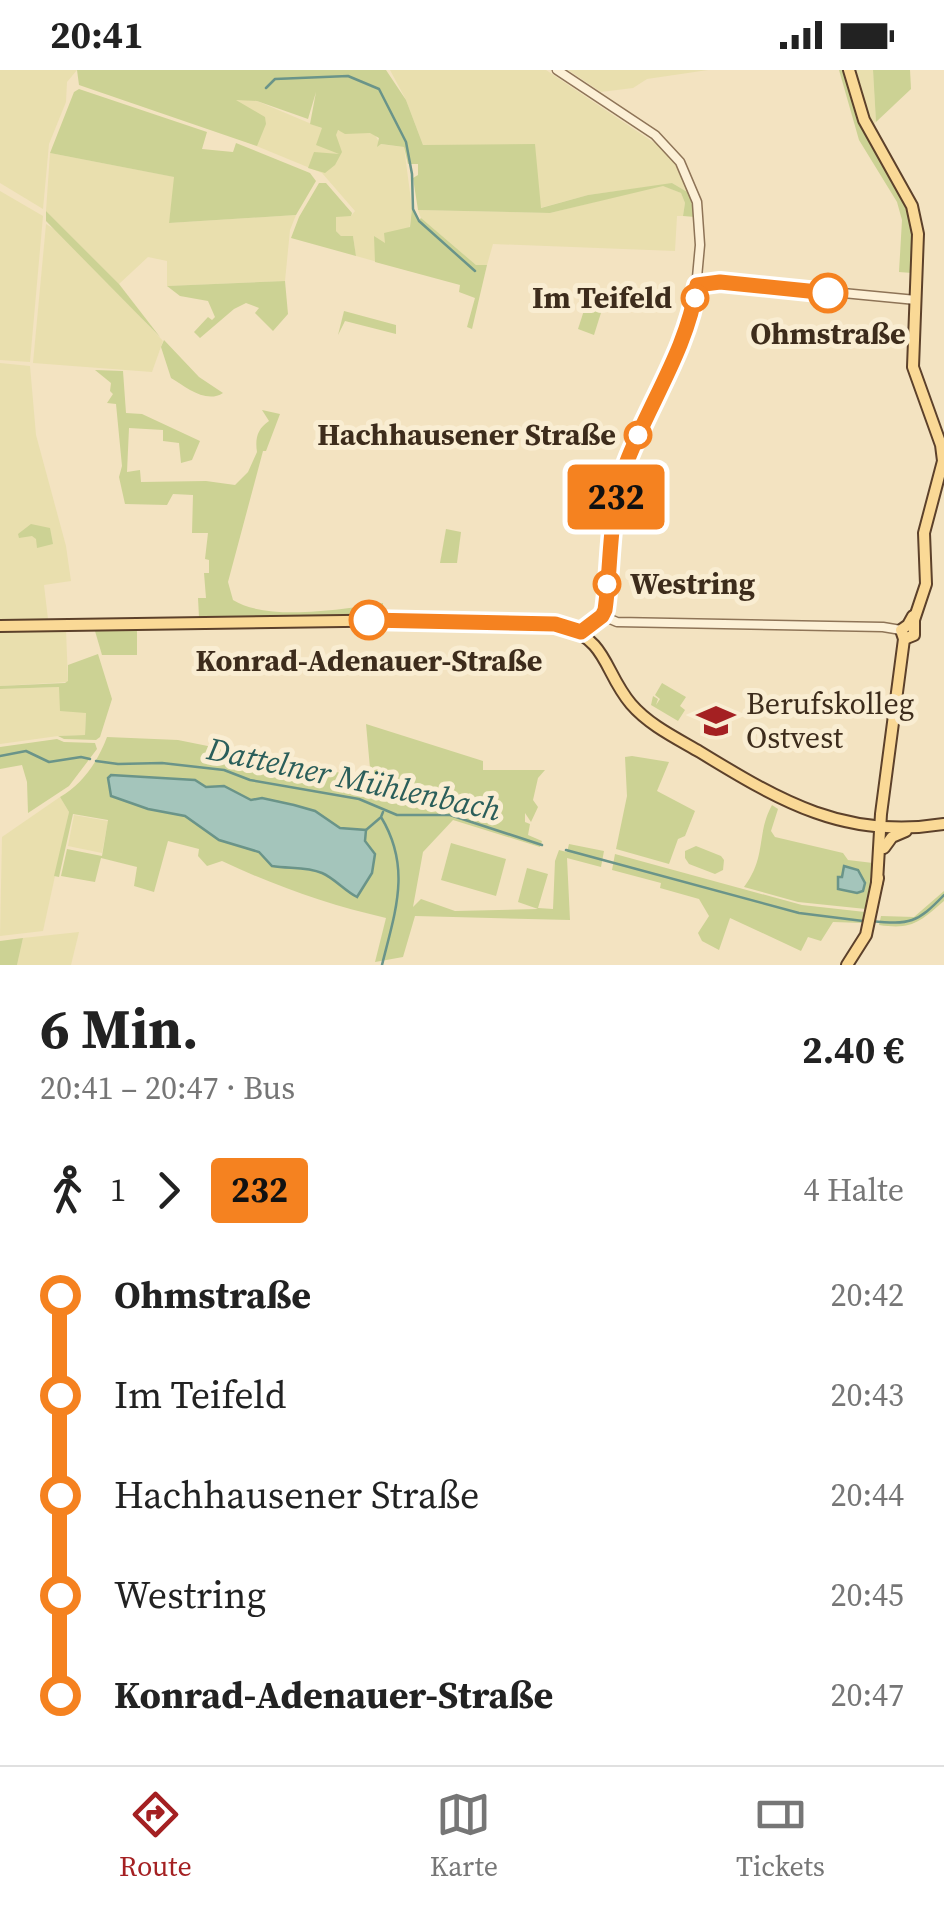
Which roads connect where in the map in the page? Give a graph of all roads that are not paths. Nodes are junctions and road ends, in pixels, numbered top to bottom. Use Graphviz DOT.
graph roads {
  1 [pos="557,70"];
  2 [pos="849,70"];
  3 [pos="698,264"];
  4 [pos="720,282"];
  5 [pos="697,284"];
  6 [pos="916,300"];
  7 [pos="602,616"];
  8 [pos="0,626"];
  9 [pos="907,630"];
  10 [pos="584,634"];
  11 [pos="944,821"];
  12 [pos="883,824"];
  13 [pos="919,828"];
  14 [pos="884,848"];
  15 [pos="877,882"];
  16 [pos="847,965"];
  1 -- 3 [label="street"];
  2 -- 6 [label="main road"];
  3 -- 4 [label="street"];
  3 -- 5 [label="street"];
  4 -- 5 [label="street"];
  4 -- 6 [label="street"];
  5 -- 7 [label="street"];
  6 -- 9 [label="main road"];
  7 -- 9 [label="street"];
  7 -- 10 [label="street"];
  8 -- 10 [label="main road"];
  9 -- 12 [label="main road"];
  10 -- 12 [label="main road"];
  11 -- 12 [label="main road"];
  11 -- 13 [label="main road"];
  12 -- 13 [label="main road"];
  12 -- 14 [label="main road"];
  12 -- 15 [label="main road"];
  13 -- 14 [label="main road"];
  14 -- 15 [label="main road"];
  15 -- 16 [label="main road"];
}
